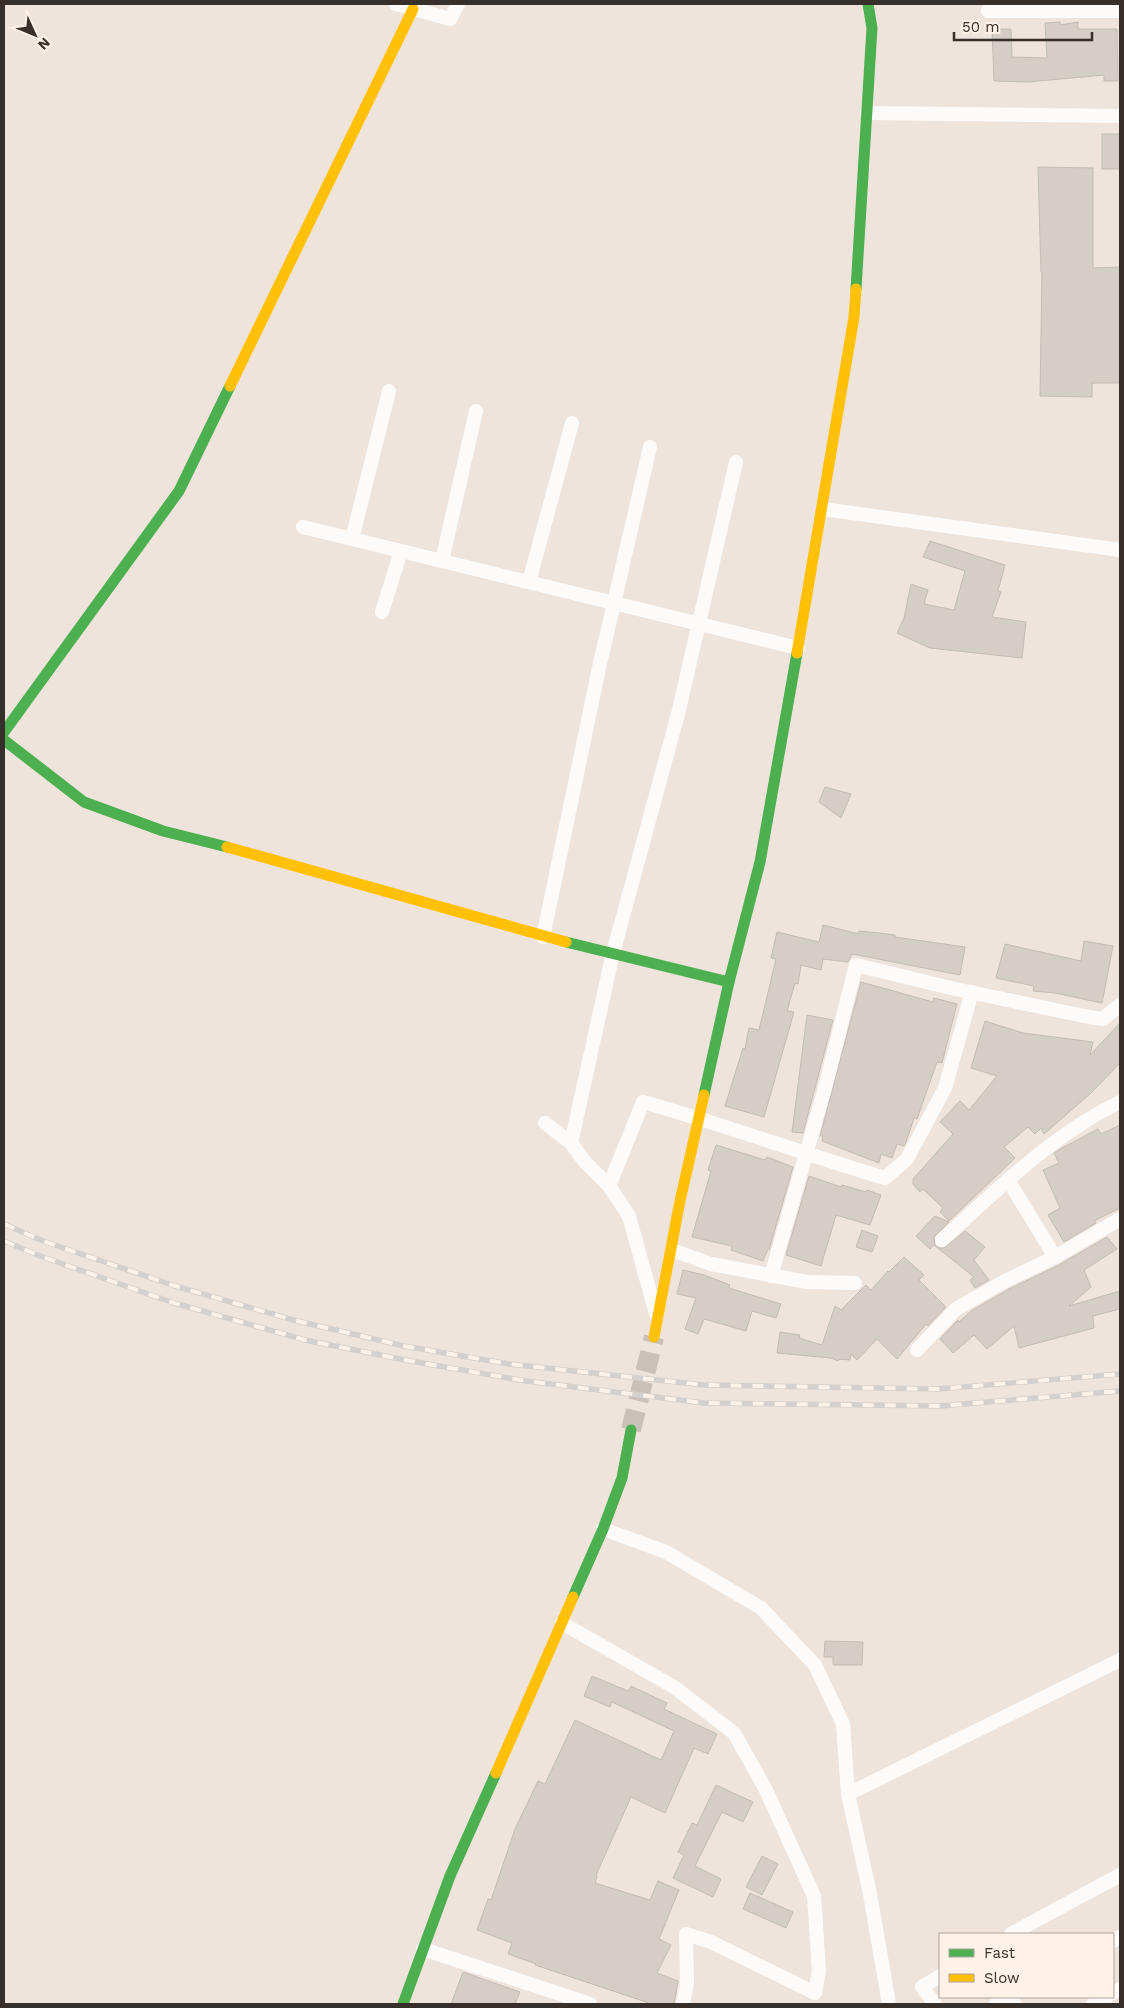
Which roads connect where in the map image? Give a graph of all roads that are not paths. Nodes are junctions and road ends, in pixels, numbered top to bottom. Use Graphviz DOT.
graph roads {
  1 [pos="396,4"];
  2 [pos="458,4"];
  3 [pos="868,4"];
  4 [pos="991,4"];
  5 [pos="413,9"];
  6 [pos="1120,11"];
  7 [pos="867,113"];
  8 [pos="1120,116"];
  9 [pos="389,391"];
  10 [pos="476,411"];
  11 [pos="572,423"];
  12 [pos="650,447"];
  13 [pos="736,462"];
  14 [pos="822,509"];
  15 [pos="303,527"];
  16 [pos="352,539"];
  17 [pos="1120,550"];
  18 [pos="401,551"];
  19 [pos="442,561"];
  20 [pos="529,582"];
  21 [pos="614,603"];
  22 [pos="382,612"];
  23 [pos="698,624"];
  24 [pos="798,648"];
  25 [pos="4,732"];
  26 [pos="4,740"];
  27 [pos="543,937"];
  28 [pos="614,953"];
  29 [pos="729,982"];
  30 [pos="972,992"];
  31 [pos="1120,1005"];
  32 [pos="1120,1102"];
  33 [pos="699,1118"];
  34 [pos="545,1123"];
  35 [pos="571,1143"];
  36 [pos="806,1154"];
  37 [pos="1008,1180"];
  38 [pos="609,1186"];
  39 [pos="1120,1219"];
  40 [pos="942,1240"];
  41 [pos="672,1250"];
  42 [pos="1055,1257"];
  43 [pos="771,1276"];
  44 [pos="855,1283"];
  45 [pos="658,1320"];
  46 [pos="654,1337"];
  47 [pos="917,1350"];
  48 [pos="631,1430"];
  49 [pos="603,1529"];
  50 [pos="562,1623"];
  51 [pos="1120,1660"];
  52 [pos="848,1794"];
  53 [pos="1120,1875"];
  54 [pos="1013,1933"];
  55 [pos="424,1949"];
  56 [pos="939,1977"];
  57 [pos="553,1998"];
  58 [pos="1007,1998"];
  59 [pos="1105,1998"];
  60 [pos="817,1999"];
  61 [pos="403,2004"];
  62 [pos="590,2004"];
  63 [pos="683,2004"];
  64 [pos="889,2004"];
  65 [pos="935,2004"];
  66 [pos="996,2004"];
  67 [pos="1094,2004"];
  1 -- 5 [label="street"];
  2 -- 5 [label="street"];
  3 -- 7 [label="street"];
  4 -- 6 [label="street"];
  5 -- 25 [label="street"];
  7 -- 8 [label="street"];
  7 -- 14 [label="street"];
  9 -- 16 [label="street"];
  10 -- 19 [label="street"];
  11 -- 20 [label="street"];
  12 -- 21 [label="street"];
  13 -- 23 [label="street"];
  14 -- 17 [label="street"];
  14 -- 24 [label="street"];
  15 -- 16 [label="street"];
  16 -- 18 [label="street"];
  18 -- 19 [label="street"];
  18 -- 22 [label="street"];
  19 -- 20 [label="street"];
  20 -- 21 [label="street"];
  21 -- 23 [label="street"];
  21 -- 27 [label="street"];
  23 -- 24 [label="street"];
  23 -- 28 [label="street"];
  24 -- 29 [label="street"];
  26 -- 27 [label="street"];
  27 -- 28 [label="street"];
  28 -- 29 [label="street"];
  28 -- 35 [label="street"];
  29 -- 33 [label="street"];
  30 -- 31 [label="street"];
  30 -- 36 [label="street"];
  30 -- 36 [label="street"];
  32 -- 37 [label="street"];
  33 -- 36 [label="street"];
  33 -- 38 [label="street"];
  33 -- 41 [label="street"];
  34 -- 35 [label="street"];
  35 -- 38 [label="street"];
  36 -- 43 [label="street"];
  37 -- 40 [label="street"];
  37 -- 42 [label="street"];
  38 -- 45 [label="street"];
  39 -- 42 [label="street"];
  41 -- 43 [label="street"];
  41 -- 45 [label="street"];
  42 -- 47 [label="street"];
  43 -- 44 [label="street"];
  45 -- 46 [label="street"];
  48 -- 49 [label="street"];
  49 -- 50 [label="street"];
  49 -- 52 [label="street"];
  50 -- 55 [label="street"];
  50 -- 60 [label="street"];
  51 -- 52 [label="street"];
  52 -- 64 [label="street"];
  53 -- 54 [label="street"];
  55 -- 57 [label="street"];
  55 -- 61 [label="street"];
  56 -- 65 [label="street"];
  57 -- 62 [label="street"];
  58 -- 66 [label="street"];
  59 -- 67 [label="street"];
  60 -- 63 [label="street"];
}
